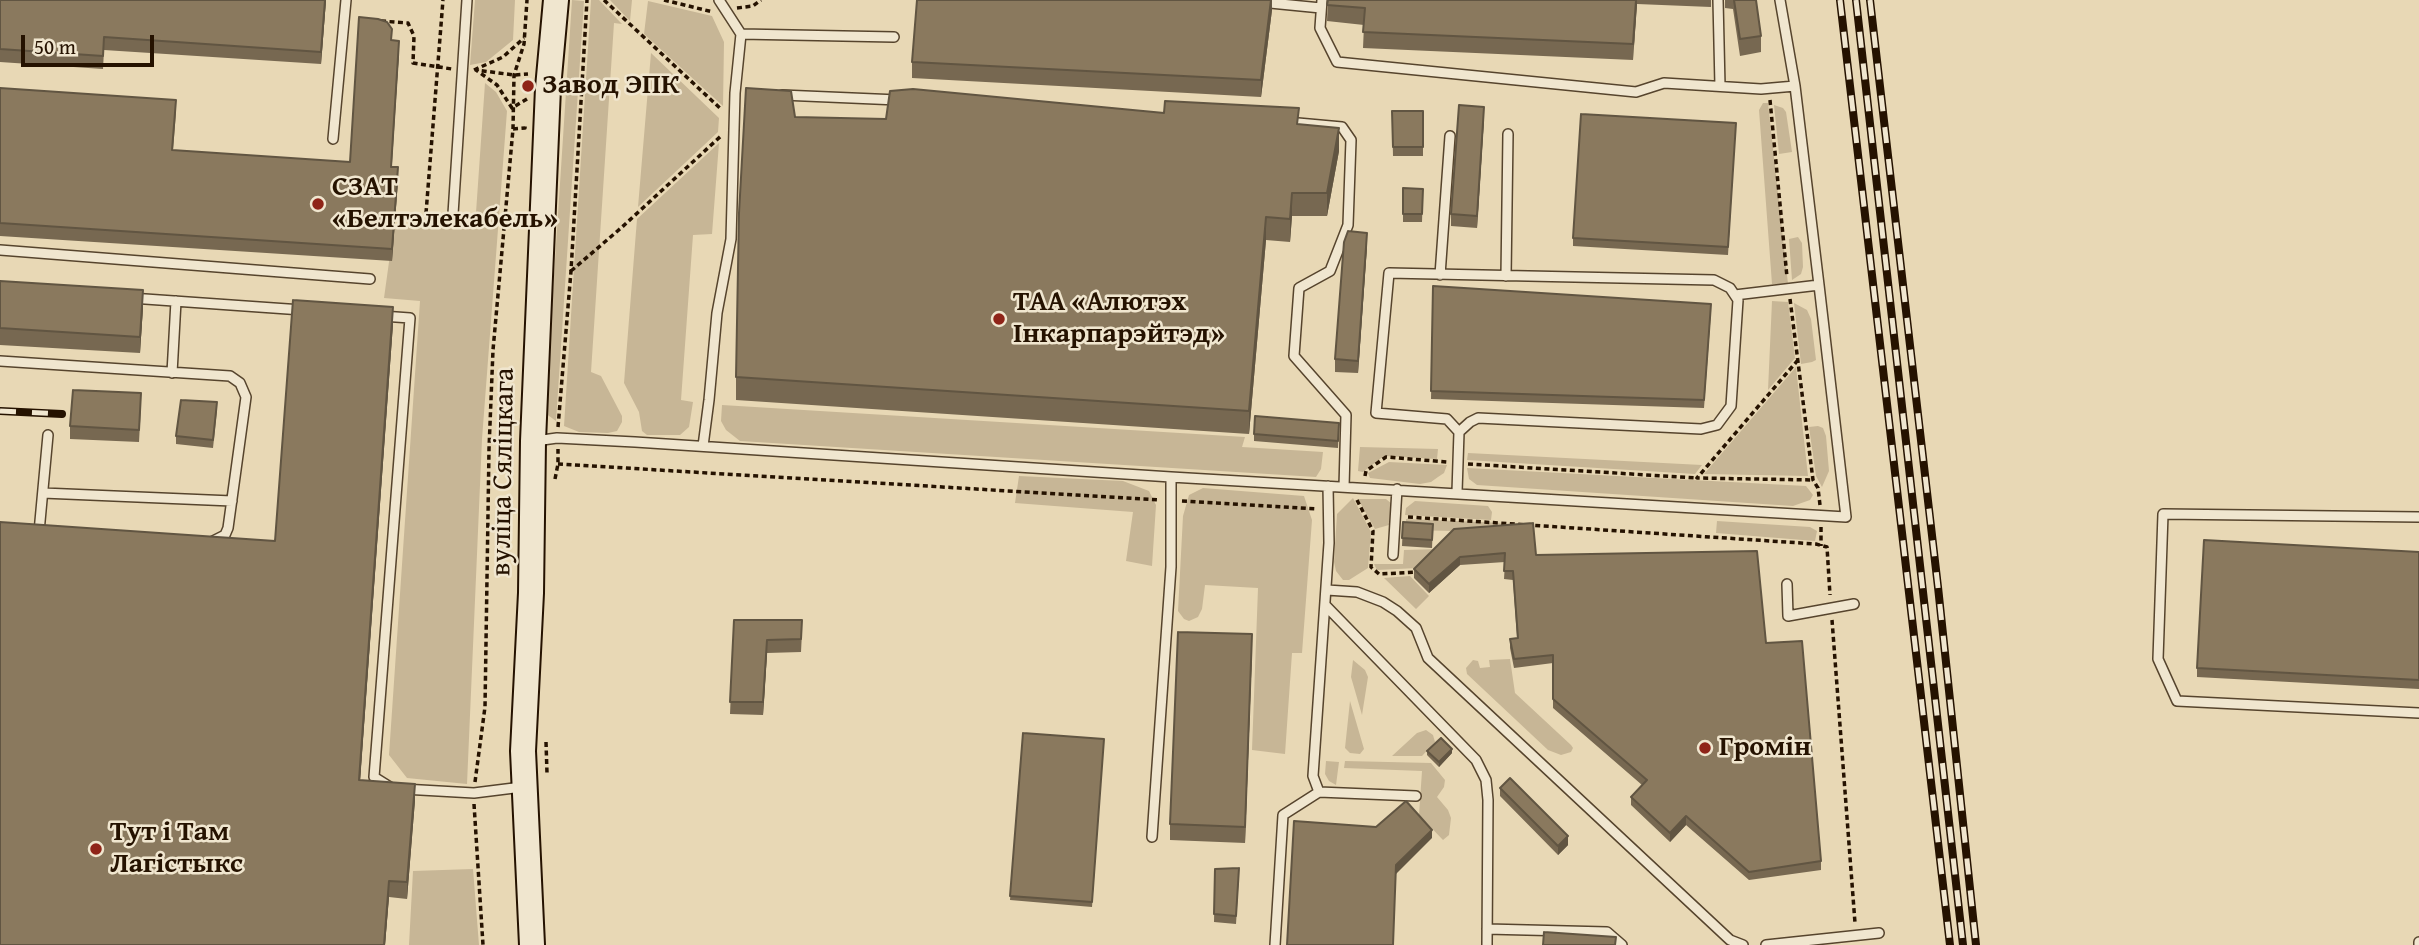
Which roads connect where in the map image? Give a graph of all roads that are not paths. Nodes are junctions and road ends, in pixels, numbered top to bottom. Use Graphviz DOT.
graph roads {
  1 [pos="346,0"];
  2 [pos="467,0"];
  3 [pos="556,0"];
  4 [pos="719,0"];
  5 [pos="1717,0"];
  6 [pos="1780,0"];
  7 [pos="1246,1"];
  8 [pos="1322,4"];
  9 [pos="741,34"];
  10 [pos="894,37"];
  11 [pos="1720,86"];
  12 [pos="1795,86"];
  13 [pos="735,93"];
  14 [pos="748,93"];
  15 [pos="775,95"];
  16 [pos="906,101"];
  17 [pos="1281,122"];
  18 [pos="1508,134"];
  19 [pos="1450,136"];
  20 [pos="332,139"];
  21 [pos="453,214"];
  22 [pos="0,250"];
  23 [pos="1440,275"];
  24 [pos="1506,276"];
  25 [pos="370,279"];
  26 [pos="1819,285"];
  27 [pos="1735,295"];
  28 [pos="122,298"];
  29 [pos="176,301"];
  30 [pos="314,311"];
  31 [pos="369,315"];
  32 [pos="0,361"];
  33 [pos="172,373"];
  34 [pos="1459,432"];
  35 [pos="48,435"];
  36 [pos="545,440"];
  37 [pos="703,446"];
  38 [pos="1171,477"];
  39 [pos="1328,486"];
  40 [pos="1343,487"];
  41 [pos="1397,489"];
  42 [pos="1457,492"];
  43 [pos="43,493"];
  44 [pos="232,501"];
  45 [pos="2419,517"];
  46 [pos="26,531"];
  47 [pos="39,532"];
  48 [pos="52,533"];
  49 [pos="197,542"];
  50 [pos="1393,555"];
  51 [pos="1787,584"];
  52 [pos="1327,590"];
  53 [pos="1854,604"];
  54 [pos="1326,606"];
  55 [pos="2419,713"];
  56 [pos="536,781"];
  57 [pos="1319,792"];
  58 [pos="1416,796"];
  59 [pos="1152,837"];
  60 [pos="1487,929"];
  61 [pos="1879,933"];
  62 [pos="532,945"];
  63 [pos="1275,945"];
  64 [pos="1487,945"];
  65 [pos="1622,945"];
  66 [pos="1743,945"];
  67 [pos="1766,945"];
  1 -- 20 [label="lane"];
  2 -- 21 [label="lane"];
  3 -- 36 [label="main road, вуліца Сяліцкага"];
  4 -- 9 [label="lane"];
  5 -- 11 [label="lane"];
  6 -- 12 [label="lane"];
  7 -- 8 [label="lane"];
  8 -- 11 [label="lane"];
  9 -- 10 [label="lane"];
  9 -- 13 [label="lane"];
  11 -- 12 [label="lane"];
  12 -- 26 [label="lane"];
  13 -- 14 [label="lane"];
  13 -- 37 [label="lane"];
  15 -- 16 [label="lane"];
  17 -- 40 [label="lane"];
  18 -- 24 [label="lane"];
  19 -- 23 [label="lane"];
  22 -- 25 [label="lane"];
  23 -- 24 [label="lane"];
  23 -- 34 [label="lane"];
  24 -- 27 [label="lane"];
  26 -- 27 [label="lane"];
  26 -- 42 [label="lane"];
  27 -- 34 [label="lane"];
  28 -- 29 [label="lane"];
  29 -- 30 [label="lane"];
  29 -- 33 [label="lane"];
  31 -- 56 [label="lane"];
  32 -- 33 [label="lane"];
  33 -- 44 [label="lane"];
  34 -- 42 [label="lane"];
  35 -- 43 [label="lane"];
  36 -- 37 [label="lane"];
  36 -- 56 [label="main road, вуліца Сяліцкага"];
  37 -- 38 [label="lane"];
  38 -- 39 [label="lane"];
  38 -- 59 [label="lane"];
  39 -- 40 [label="lane"];
  39 -- 52 [label="lane"];
  40 -- 41 [label="lane"];
  41 -- 42 [label="lane"];
  41 -- 50 [label="lane"];
  43 -- 44 [label="lane"];
  43 -- 47 [label="lane"];
  44 -- 49 [label="lane"];
  45 -- 55 [label="lane"];
  46 -- 47 [label="lane"];
  47 -- 48 [label="lane"];
  51 -- 53 [label="lane"];
  52 -- 54 [label="lane"];
  52 -- 66 [label="lane"];
  54 -- 57 [label="lane"];
  54 -- 60 [label="lane"];
  56 -- 62 [label="main road, вуліца Сяліцкага"];
  57 -- 58 [label="lane"];
  57 -- 63 [label="lane"];
  60 -- 64 [label="lane"];
  60 -- 65 [label="lane"];
  61 -- 67 [label="lane"];
}
